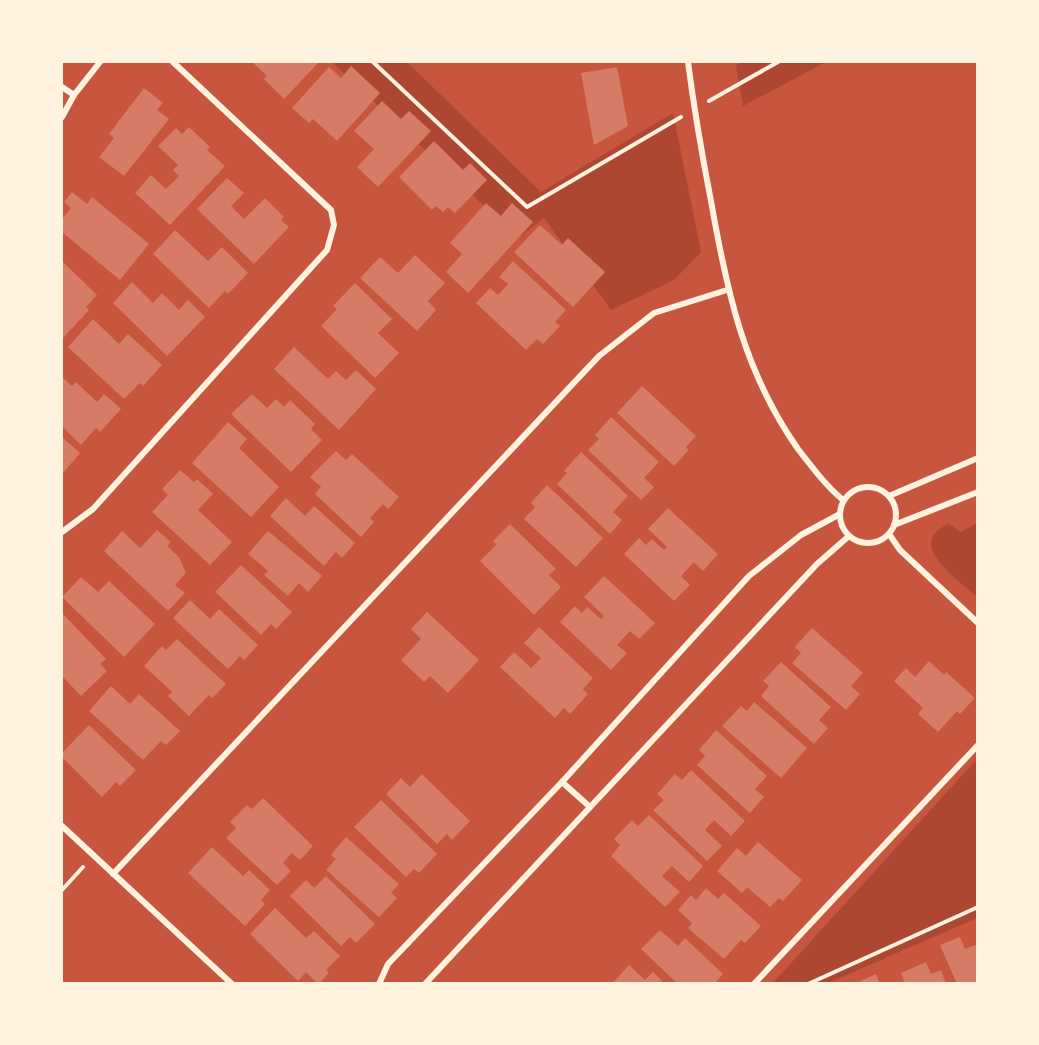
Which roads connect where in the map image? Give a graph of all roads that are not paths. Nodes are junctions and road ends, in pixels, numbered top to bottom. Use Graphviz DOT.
graph roads {
  1 [pos="100,62"];
  2 [pos="173,62"];
  3 [pos="688,62"];
  4 [pos="62,87"];
  5 [pos="74,95"];
  6 [pos="62,117"];
  7 [pos="727,290"];
  8 [pos="978,458"];
  9 [pos="978,492"];
  10 [pos="889,496"];
  11 [pos="843,500"];
  12 [pos="840,514"];
  13 [pos="894,525"];
  14 [pos="62,532"];
  15 [pos="889,534"];
  16 [pos="849,536"];
  17 [pos="978,623"];
  18 [pos="978,745"];
  19 [pos="562,782"];
  20 [pos="590,807"];
  21 [pos="62,826"];
  22 [pos="113,874"];
  23 [pos="232,984"];
  24 [pos="379,984"];
  25 [pos="425,984"];
  26 [pos="754,984"];
  1 -- 5 [label="street"];
  2 -- 14 [label="street"];
  3 -- 7 [label="street"];
  4 -- 5 [label="street"];
  5 -- 6 [label="street"];
  7 -- 11 [label="street"];
  7 -- 22 [label="street"];
  8 -- 10 [label="street"];
  9 -- 13 [label="street"];
  10 -- 11 [label="street"];
  10 -- 13 [label="street"];
  11 -- 12 [label="street"];
  12 -- 16 [label="street"];
  12 -- 19 [label="street"];
  13 -- 15 [label="street"];
  15 -- 16 [label="street"];
  15 -- 17 [label="street"];
  16 -- 20 [label="street"];
  18 -- 26 [label="street"];
  19 -- 20 [label="street"];
  19 -- 24 [label="street"];
  20 -- 25 [label="street"];
  21 -- 22 [label="street"];
  22 -- 23 [label="street"];
}
